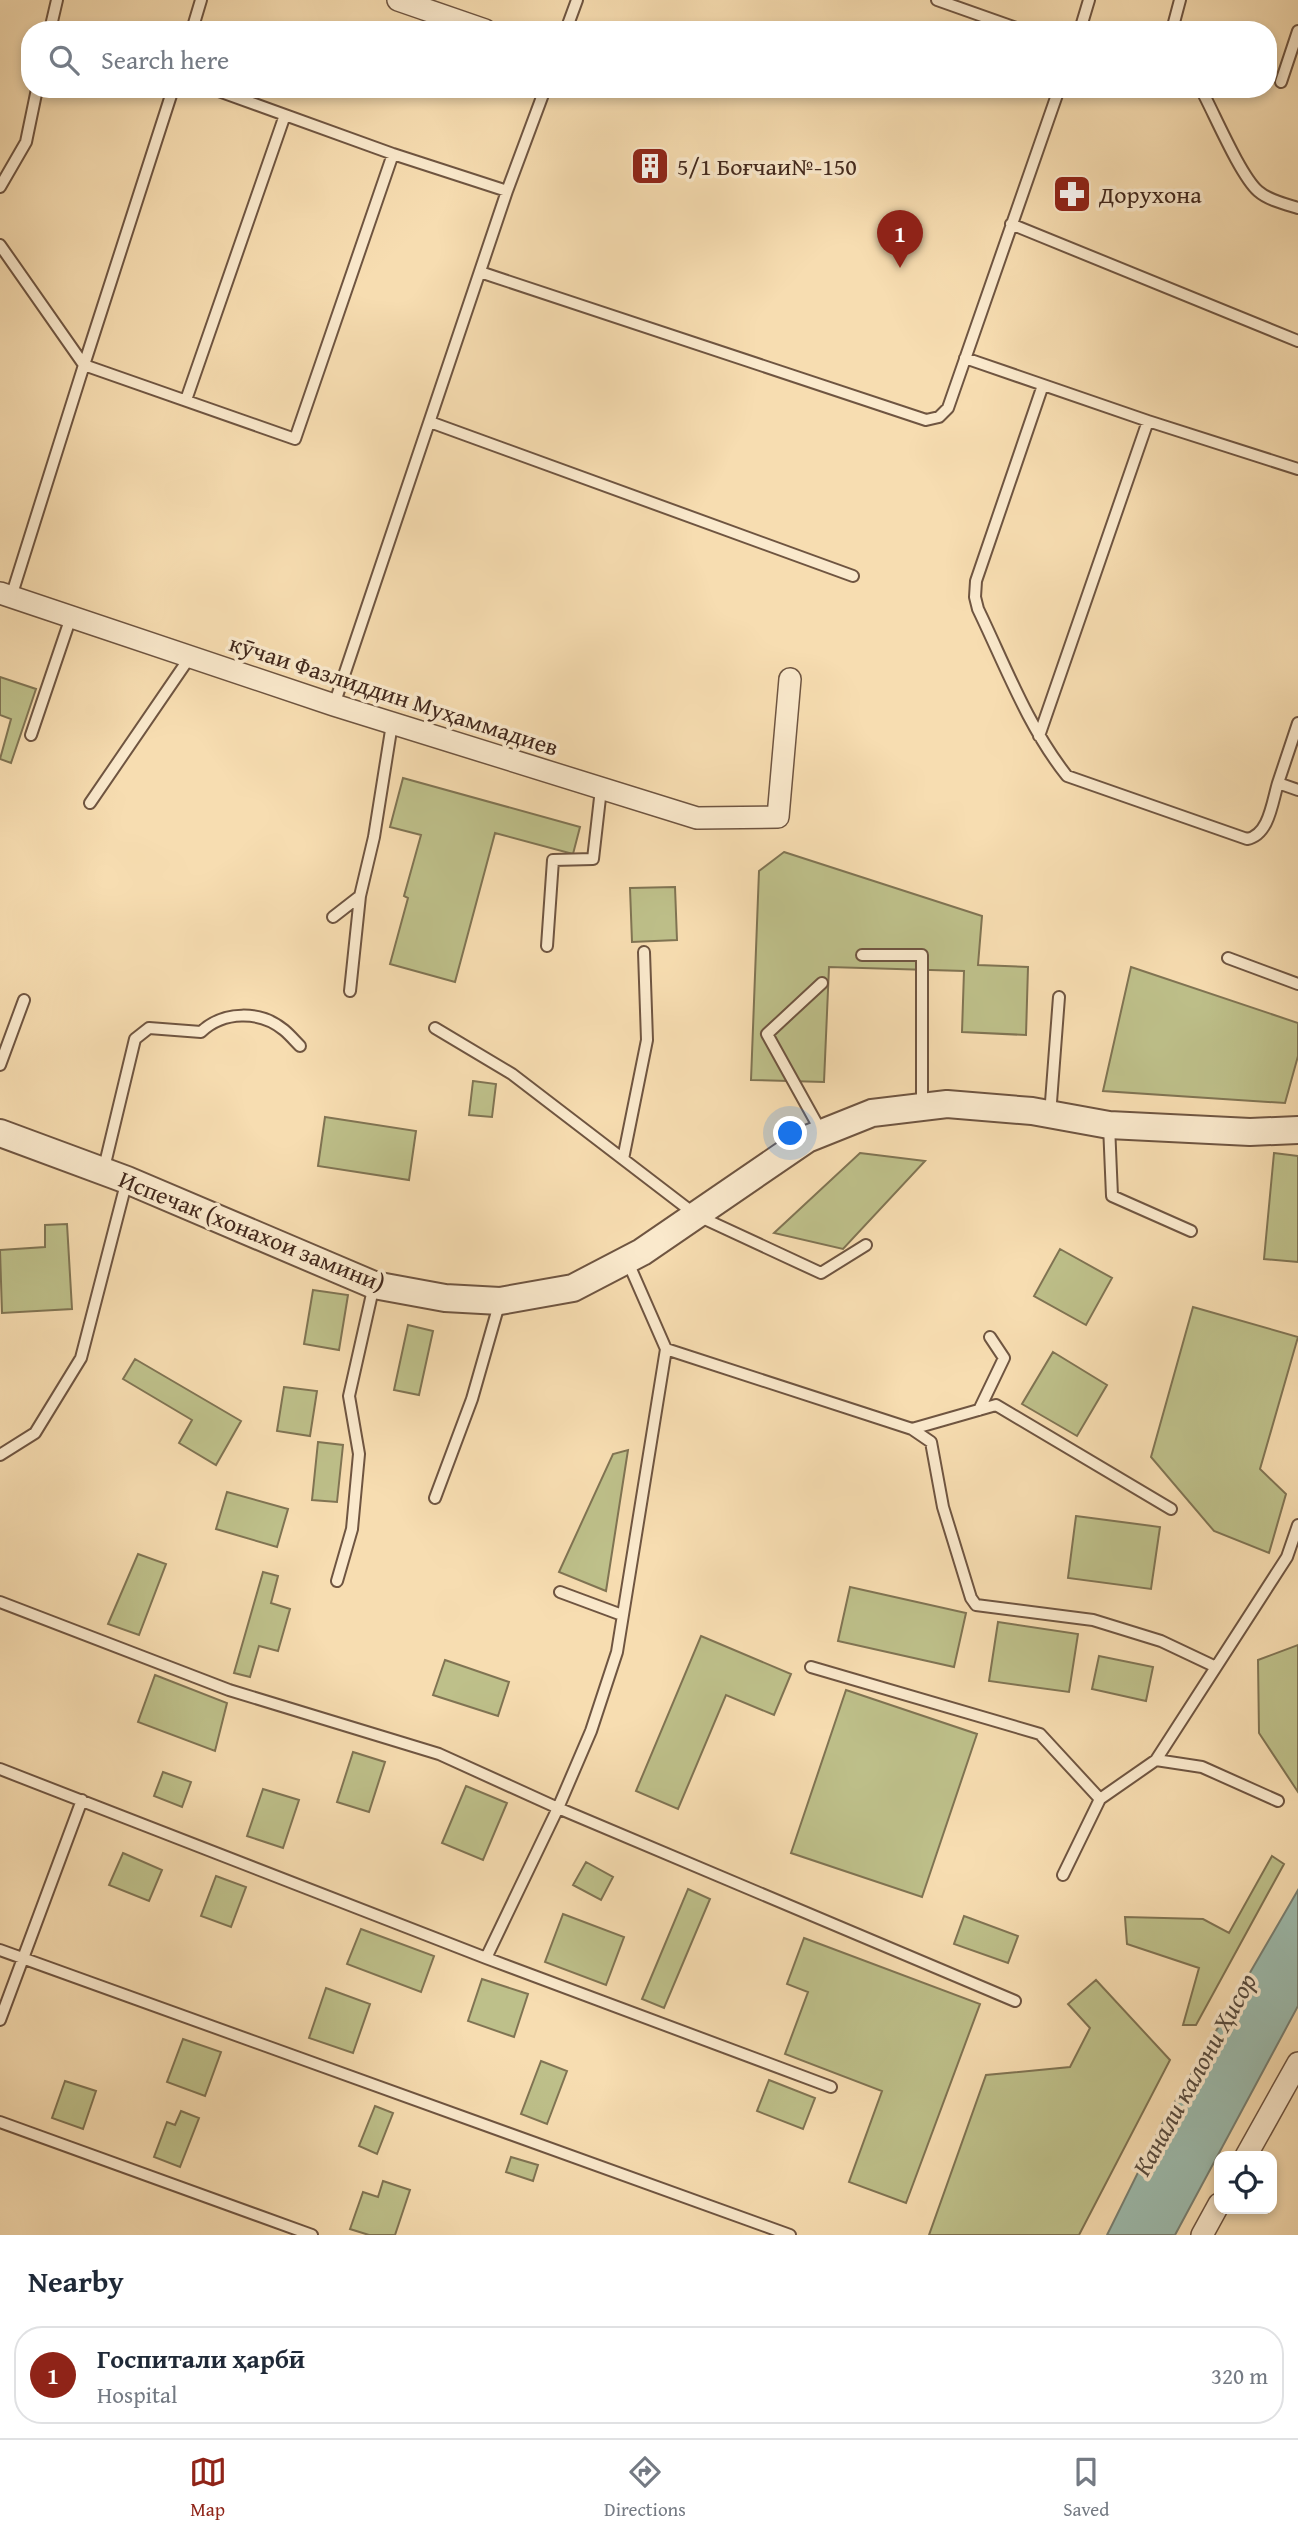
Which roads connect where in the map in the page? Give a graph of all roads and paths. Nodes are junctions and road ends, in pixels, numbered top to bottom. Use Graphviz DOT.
graph roads {
  1 [pos="57,0"];
  2 [pos="201,0"];
  3 [pos="398,0"];
  4 [pos="577,0"];
  5 [pos="937,0"];
  6 [pos="1089,0"];
  7 [pos="1180,0"];
  8 [pos="52,21"];
  9 [pos="195,21"];
  10 [pos="459,21"];
  11 [pos="569,21"];
  12 [pos="996,21"];
  13 [pos="1083,21"];
  14 [pos="1174,21"];
  15 [pos="1298,31"];
  16 [pos="1281,82"];
  17 [pos="35,98"];
  18 [pos="170,98"];
  19 [pos="238,98"];
  20 [pos="542,98"];
  21 [pos="1056,98"];
  22 [pos="1206,98"];
  23 [pos="285,115"];
  24 [pos="393,154"];
  25 [pos="0,187"];
  26 [pos="507,191"];
  27 [pos="1298,208"];
  28 [pos="1011,224"];
  29 [pos="0,245"];
  30 [pos="480,272"];
  31 [pos="1298,341"];
  32 [pos="965,358"];
  33 [pos="84,365"];
  34 [pos="1043,385"];
  35 [pos="186,400"];
  36 [pos="1148,421"];
  37 [pos="430,422"];
  38 [pos="1298,469"];
  39 [pos="853,576"];
  40 [pos="5,595"];
  41 [pos="71,617"];
  42 [pos="190,657"];
  43 [pos="790,679"];
  44 [pos="334,705"];
  45 [pos="1298,723"];
  46 [pos="392,724"];
  47 [pos="31,735"];
  48 [pos="1039,736"];
  49 [pos="1278,783"];
  50 [pos="601,789"];
  51 [pos="1298,790"];
  52 [pos="90,803"];
  53 [pos="360,895"];
  54 [pos="333,917"];
  55 [pos="547,946"];
  56 [pos="644,953"];
  57 [pos="862,955"];
  58 [pos="1228,958"];
  59 [pos="822,983"];
  60 [pos="1298,984"];
  61 [pos="350,991"];
  62 [pos="1059,997"];
  63 [pos="24,1000"];
  64 [pos="435,1028"];
  65 [pos="300,1046"];
  66 [pos="0,1065"];
  67 [pos="922,1107"];
  68 [pos="1050,1115"];
  69 [pos="1109,1125"];
  70 [pos="1298,1130"];
  71 [pos="0,1133"];
  72 [pos="822,1133"];
  73 [pos="623,1159"];
  74 [pos="115,1176"];
  75 [pos="696,1214"];
  76 [pos="1191,1231"];
  77 [pos="866,1245"];
  78 [pos="627,1260"];
  79 [pos="374,1284"];
  80 [pos="500,1301"];
  81 [pos="990,1337"];
  82 [pos="666,1349"];
  83 [pos="979,1410"];
  84 [pos="912,1429"];
  85 [pos="0,1455"];
  86 [pos="435,1498"];
  87 [pos="1171,1508"];
  88 [pos="1298,1525"];
  89 [pos="337,1581"];
  90 [pos="559,1592"];
  91 [pos="0,1602"];
  92 [pos="622,1615"];
  93 [pos="811,1667"];
  94 [pos="1216,1667"];
  95 [pos="1156,1760"];
  96 [pos="0,1769"];
  97 [pos="1100,1799"];
  98 [pos="82,1800"];
  99 [pos="1278,1801"];
  100 [pos="558,1808"];
  101 [pos="1063,1875"];
  102 [pos="0,1950"];
  103 [pos="22,1958"];
  104 [pos="486,1958"];
  105 [pos="1015,2000"];
  106 [pos="0,2020"];
  107 [pos="1298,2063"];
  108 [pos="831,2087"];
  109 [pos="0,2122"];
  110 [pos="1249,2151"];
  111 [pos="1214,2213"];
  112 [pos="312,2235"];
  113 [pos="790,2235"];
  114 [pos="1202,2235"];
  1 -- 8 [label="lane"];
  2 -- 9 [label="lane"];
  3 -- 10 [label="street"];
  4 -- 11 [label="lane"];
  5 -- 12 [label="lane"];
  6 -- 13 [label="lane"];
  7 -- 14 [label="lane"];
  15 -- 16 [label="lane"];
  17 -- 25 [label="lane"];
  18 -- 33 [label="lane"];
  19 -- 23 [label="lane"];
  20 -- 26 [label="lane"];
  21 -- 28 [label="lane"];
  22 -- 27 [label="lane"];
  23 -- 24 [label="lane"];
  23 -- 35 [label="lane"];
  24 -- 26 [label="lane"];
  24 -- 35 [label="lane"];
  26 -- 30 [label="lane"];
  28 -- 31 [label="lane"];
  28 -- 32 [label="lane"];
  29 -- 33 [label="lane"];
  30 -- 32 [label="lane"];
  30 -- 37 [label="lane"];
  32 -- 34 [label="lane"];
  33 -- 35 [label="lane"];
  33 -- 40 [label="lane"];
  34 -- 36 [label="lane"];
  34 -- 48 [label="lane"];
  36 -- 38 [label="lane"];
  36 -- 48 [label="lane"];
  37 -- 39 [label="lane"];
  37 -- 44 [label="lane"];
  40 -- 41 [label="street, кӯчаи Фазлиддин Муҳаммадиев"];
  41 -- 42 [label="street, кӯчаи Фазлиддин Муҳаммадиев"];
  41 -- 47 [label="lane"];
  42 -- 44 [label="street, кӯчаи Фазлиддин Муҳаммадиев"];
  42 -- 52 [label="lane"];
  43 -- 50 [label="street, кӯчаи Фазлиддин Муҳаммадиев"];
  44 -- 46 [label="street, кӯчаи Фазлиддин Муҳаммадиев"];
  45 -- 49 [label="lane"];
  46 -- 50 [label="street, кӯчаи Фазлиддин Муҳаммадиев"];
  46 -- 53 [label="lane"];
  48 -- 49 [label="lane"];
  49 -- 51 [label="lane"];
  50 -- 55 [label="lane"];
  53 -- 54 [label="lane"];
  53 -- 61 [label="lane"];
  56 -- 73 [label="lane"];
  57 -- 67 [label="lane"];
  58 -- 60 [label="lane"];
  59 -- 72 [label="lane"];
  62 -- 68 [label="lane"];
  63 -- 66 [label="lane"];
  64 -- 73 [label="lane"];
  65 -- 74 [label="lane"];
  67 -- 68 [label="street, Испечак (хонахои замини)"];
  67 -- 72 [label="street, Испечак (хонахои замини)"];
  68 -- 69 [label="street, Испечак (хонахои замини)"];
  69 -- 70 [label="street, Испечак (хонахои замини)"];
  69 -- 76 [label="lane"];
  71 -- 74 [label="street, Испечак (хонахои замини)"];
  72 -- 75 [label="street, Испечак (хонахои замини)"];
  73 -- 75 [label="lane"];
  74 -- 79 [label="street, Испечак (хонахои замини)"];
  74 -- 85 [label="lane"];
  75 -- 77 [label="lane"];
  75 -- 78 [label="street, Испечак (хонахои замини)"];
  78 -- 80 [label="street, Испечак (хонахои замини)"];
  78 -- 82 [label="lane"];
  79 -- 80 [label="street, Испечак (хонахои замини)"];
  79 -- 89 [label="lane"];
  80 -- 86 [label="lane"];
  81 -- 83 [label="lane"];
  82 -- 84 [label="lane"];
  82 -- 92 [label="lane"];
  83 -- 84 [label="lane"];
  83 -- 87 [label="lane"];
  84 -- 94 [label="lane"];
  88 -- 94 [label="lane"];
  90 -- 92 [label="lane"];
  91 -- 100 [label="lane"];
  92 -- 100 [label="lane"];
  93 -- 97 [label="lane"];
  94 -- 95 [label="lane"];
  95 -- 97 [label="lane"];
  95 -- 99 [label="lane"];
  96 -- 98 [label="lane"];
  97 -- 101 [label="lane"];
  98 -- 103 [label="lane"];
  98 -- 104 [label="lane"];
  100 -- 104 [label="lane"];
  100 -- 105 [label="lane"];
  102 -- 103 [label="lane"];
  103 -- 106 [label="lane"];
  103 -- 113 [label="lane"];
  104 -- 108 [label="lane"];
  107 -- 110 [label="street"];
  109 -- 112 [label="lane"];
  111 -- 114 [label="street"];
}
